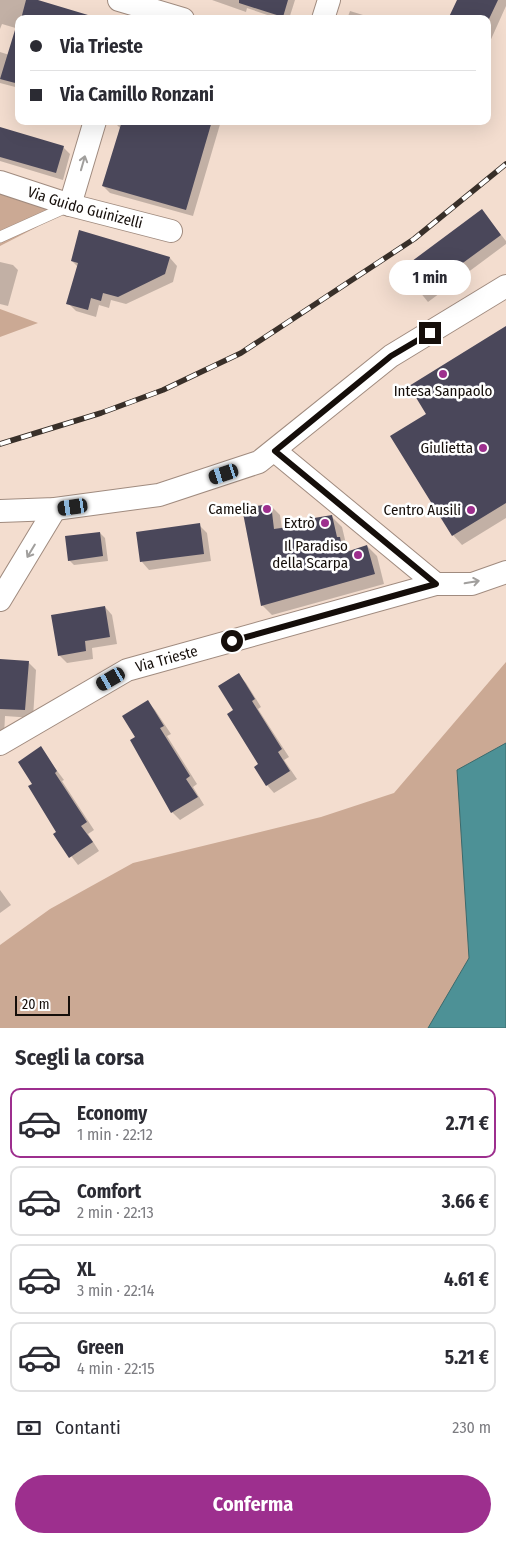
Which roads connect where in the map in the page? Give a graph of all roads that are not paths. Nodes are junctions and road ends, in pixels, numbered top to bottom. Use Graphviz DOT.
graph roads {
  1 [pos="329,0"];
  2 [pos="126,5"];
  3 [pos="167,15"];
  4 [pos="324,15"];
  5 [pos="94,125"];
  6 [pos="0,182"];
  7 [pos="70,205"];
  8 [pos="171,231"];
  9 [pos="0,237"];
  10 [pos="506,286"];
  11 [pos="275,451"];
  12 [pos="55,509"];
  13 [pos="0,511"];
  14 [pos="506,572"];
  15 [pos="436,584"];
  16 [pos="0,600"];
  17 [pos="0,744"];
  1 -- 4 [label="street"];
  2 -- 3 [label="street"];
  7 -- 5 [label="street, one-way"];
  6 -- 7 [label="street, Via Guido Guinizelli"];
  7 -- 8 [label="street, Via Guido Guinizelli"];
  7 -- 9 [label="lane"];
  10 -- 11 [label="street"];
  11 -- 12 [label="street"];
  11 -- 15 [label="street"];
  12 -- 13 [label="street"];
  12 -- 16 [label="street, one-way"];
  15 -- 14 [label="street, Via Trieste, one-way"];
  15 -- 17 [label="street, Via Trieste"];
}
